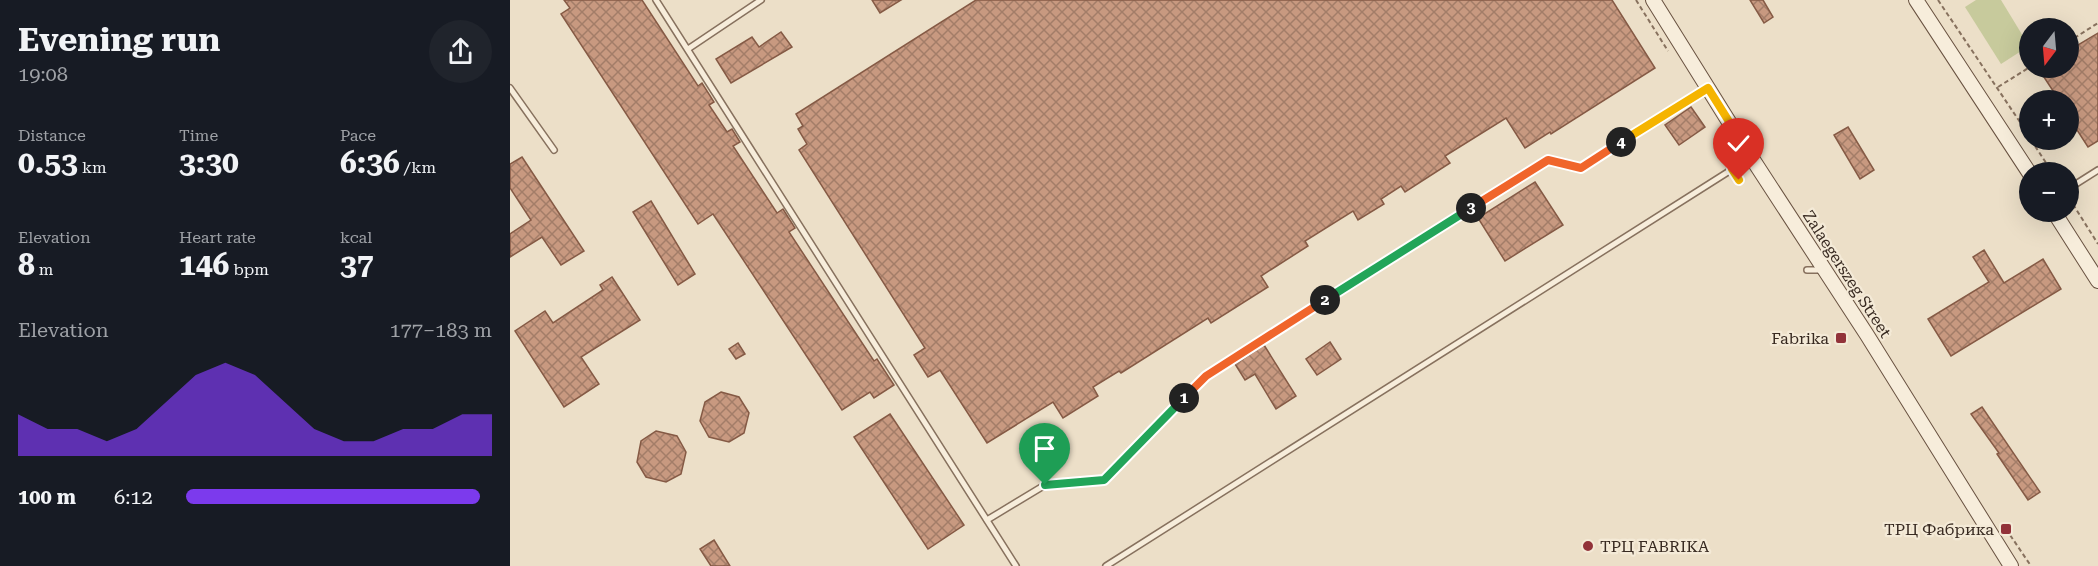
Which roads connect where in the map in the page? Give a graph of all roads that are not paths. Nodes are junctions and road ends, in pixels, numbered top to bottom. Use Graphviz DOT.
graph roads {
  1 [pos="656,0"];
  2 [pos="761,0"];
  3 [pos="1653,0"];
  4 [pos="1916,0"];
  5 [pos="688,49"];
  6 [pos="510,88"];
  7 [pos="1708,88"];
  8 [pos="554,150"];
  9 [pos="1752,157"];
  10 [pos="2022,162"];
  11 [pos="1732,169"];
  12 [pos="2098,170"];
  13 [pos="1739,180"];
  14 [pos="2079,182"];
  15 [pos="2060,222"];
  16 [pos="1807,270"];
  17 [pos="1825,270"];
  18 [pos="2098,281"];
  19 [pos="987,520"];
  20 [pos="1016,566"];
  21 [pos="1106,566"];
  22 [pos="2011,566"];
  1 -- 5 [label="lane"];
  2 -- 5 [label="lane"];
  3 -- 7 [label="main road, Zalaegerszeg Street"];
  4 -- 10 [label="main road"];
  5 -- 19 [label="lane"];
  6 -- 8 [label="lane"];
  7 -- 9 [label="main road, Zalaegerszeg Street"];
  7 -- 19 [label="lane"];
  9 -- 11 [label="lane"];
  9 -- 17 [label="main road, Zalaegerszeg Street"];
  11 -- 13 [label="lane"];
  11 -- 21 [label="lane"];
  12 -- 14 [label="lane"];
  15 -- 18 [label="main road"];
  16 -- 17 [label="lane"];
  17 -- 22 [label="main road, Zalaegerszeg Street"];
  19 -- 20 [label="lane"];
}
